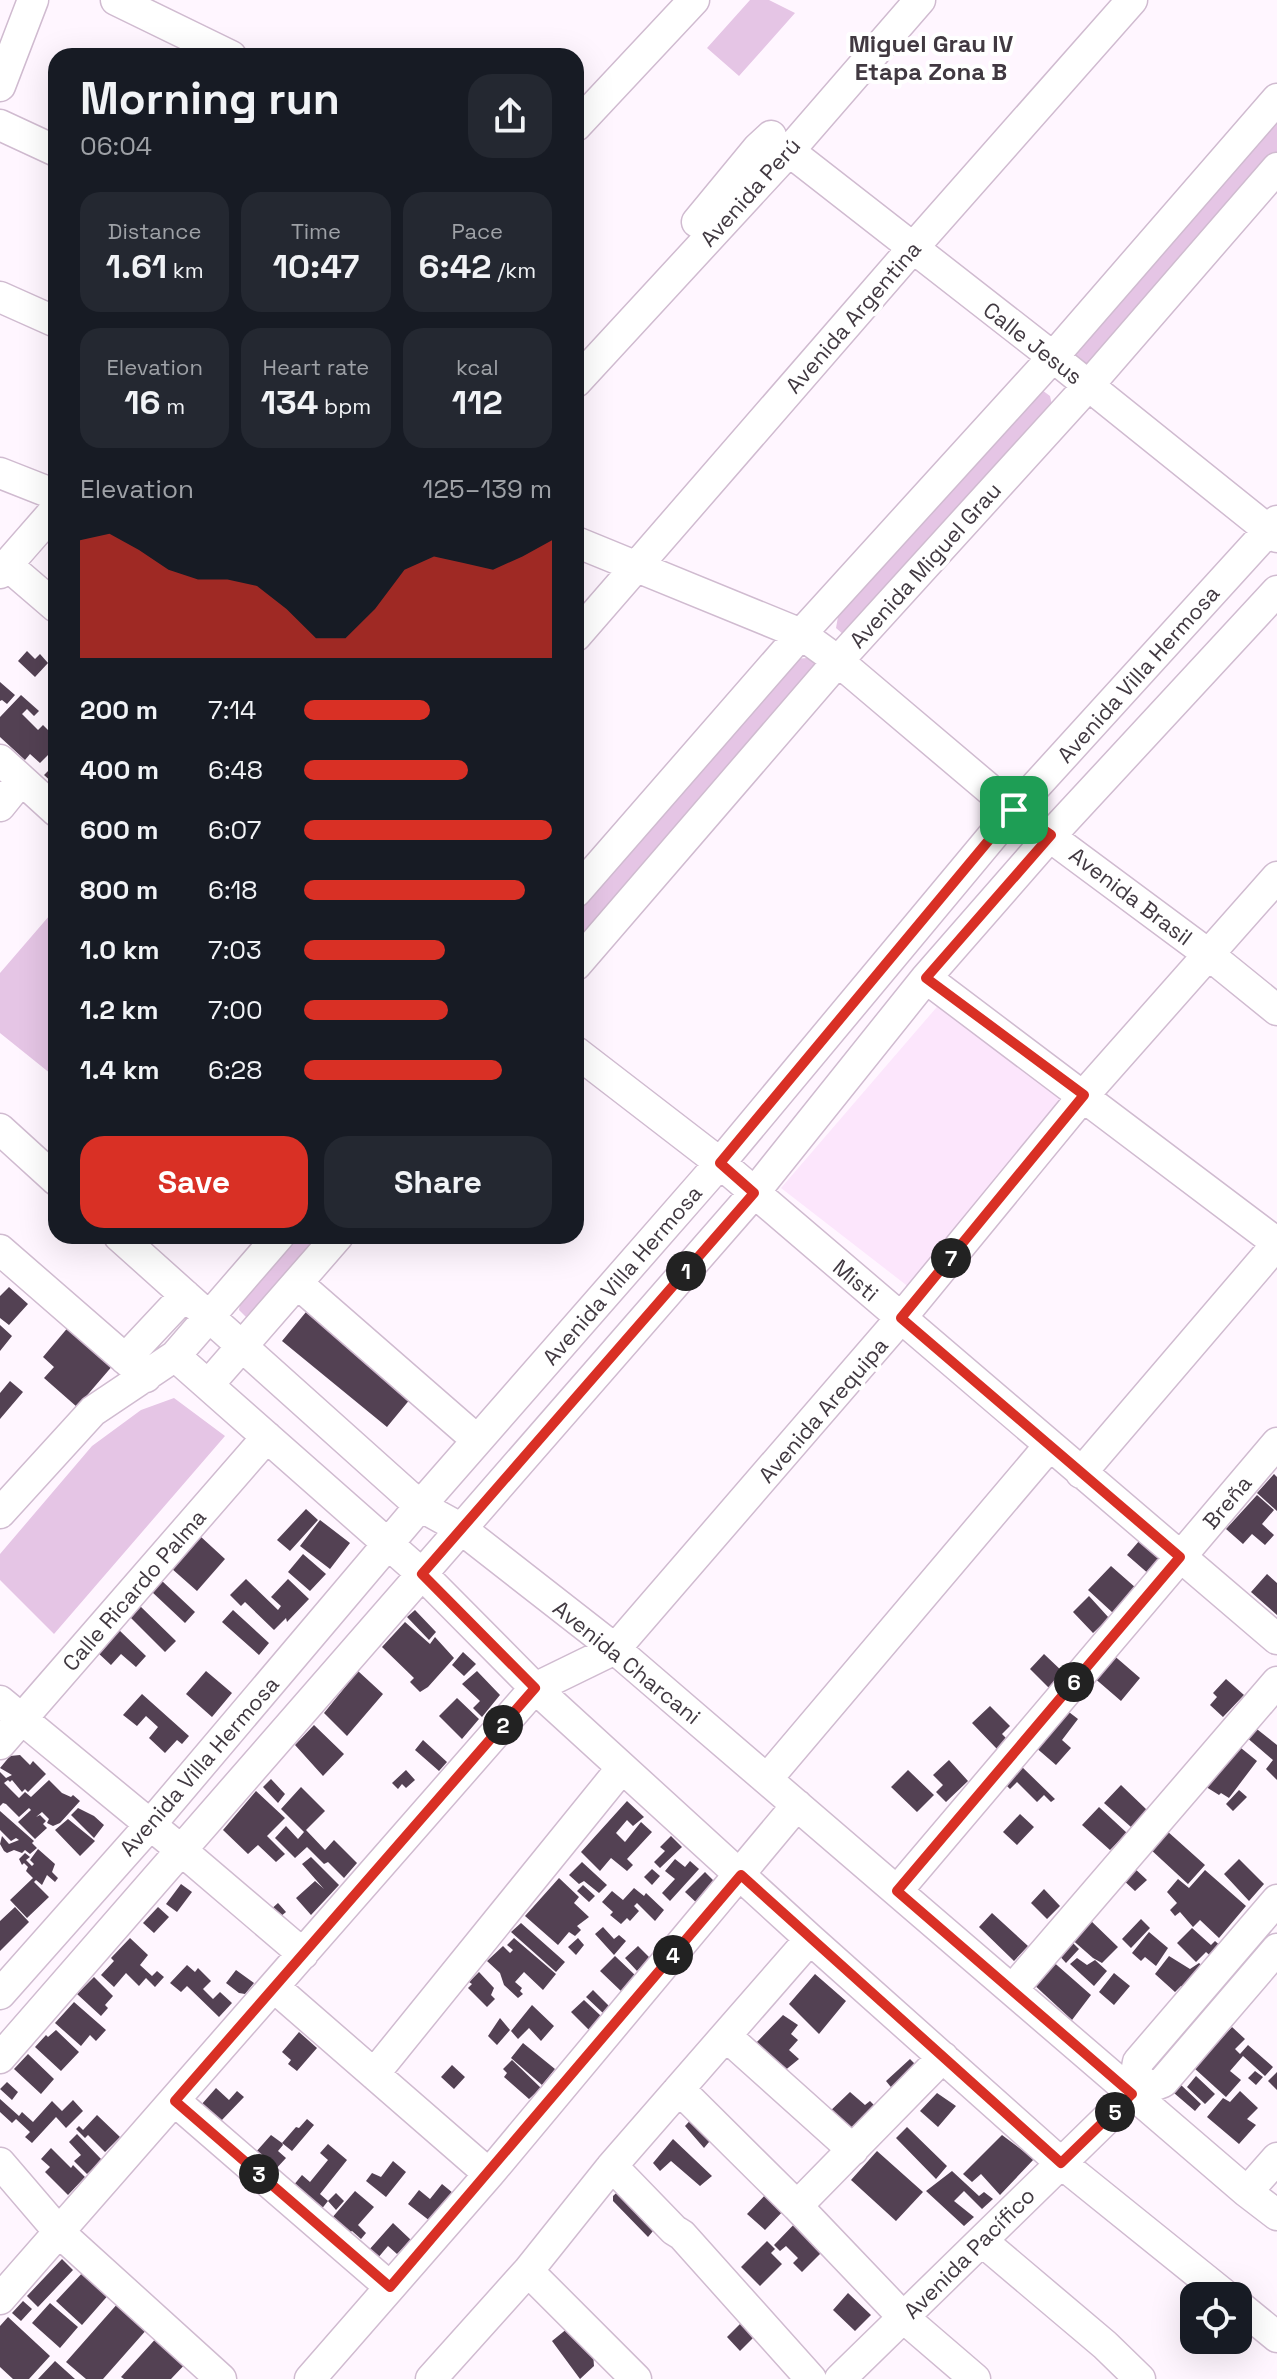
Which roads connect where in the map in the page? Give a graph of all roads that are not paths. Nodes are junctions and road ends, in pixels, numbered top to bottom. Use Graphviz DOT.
graph roads {
  1 [pos="33,0"];
  2 [pos="116,0"];
  3 [pos="694,0"];
  4 [pos="920,0"];
  5 [pos="1132,0"];
  6 [pos="215,48"];
  7 [pos="0,86"];
  8 [pos="1277,99"];
  9 [pos="584,117"];
  10 [pos="0,125"];
  11 [pos="780,143"];
  12 [pos="48,147"];
  13 [pos="1277,168"];
  14 [pos="912,249"];
  15 [pos="0,297"];
  16 [pos="48,318"];
  17 [pos="1053,357"];
  18 [pos="584,373"];
  19 [pos="1088,386"];
  20 [pos="0,473"];
  21 [pos="48,492"];
  22 [pos="48,518"];
  23 [pos="1274,529"];
  24 [pos="584,545"];
  25 [pos="637,566"];
  26 [pos="4,569"];
  27 [pos="1277,591"];
  28 [pos="48,601"];
  29 [pos="584,627"];
  30 [pos="801,634"];
  31 [pos="838,661"];
  32 [pos="11,770"];
  33 [pos="48,804"];
  34 [pos="0,806"];
  35 [pos="1014,810"];
  36 [pos="1051,835"];
  37 [pos="1277,877"];
  38 [pos="584,883"];
  39 [pos="1208,954"];
  40 [pos="584,956"];
  41 [pos="926,978"];
  42 [pos="1277,1010"];
  43 [pos="584,1058"];
  44 [pos="1084,1095"];
  45 [pos="0,1129"];
  46 [pos="720,1163"];
  47 [pos="48,1173"];
  48 [pos="754,1193"];
  49 [pos="128,1244"];
  50 [pos="272,1244"];
  51 [pos="331,1244"];
  52 [pos="1277,1244"];
  53 [pos="2,1256"];
  54 [pos="297,1283"];
  55 [pos="185,1295"];
  56 [pos="209,1317"];
  57 [pos="901,1318"];
  58 [pos="243,1345"];
  59 [pos="175,1356"];
  60 [pos="135,1368"];
  61 [pos="209,1384"];
  62 [pos="267,1437"];
  63 [pos="477,1440"];
  64 [pos="1277,1443"];
  65 [pos="1050,1445"];
  66 [pos="1081,1473"];
  67 [pos="420,1506"];
  68 [pos="0,1513"];
  69 [pos="460,1528"];
  70 [pos="389,1544"];
  71 [pos="1180,1557"];
  72 [pos="422,1574"];
  73 [pos="1277,1639"];
  74 [pos="615,1649"];
  75 [pos="1277,1682"];
  76 [pos="535,1688"];
  77 [pos="11,1710"];
  78 [pos="0,1744"];
  79 [pos="621,1769"];
  80 [pos="767,1779"];
  81 [pos="797,1805"];
  82 [pos="150,1825"];
  83 [pos="181,1850"];
  84 [pos="741,1875"];
  85 [pos="897,1891"];
  86 [pos="1277,1900"];
  87 [pos="810,1939"];
  88 [pos="1277,1949"];
  89 [pos="303,1954"];
  90 [pos="274,1987"];
  91 [pos="1012,1990"];
  92 [pos="0,1994"];
  93 [pos="726,2036"];
  94 [pos="943,2057"];
  95 [pos="0,2058"];
  96 [pos="374,2074"];
  97 [pos="679,2089"];
  98 [pos="1132,2094"];
  99 [pos="175,2101"];
  100 [pos="853,2150"];
  101 [pos="1277,2158"];
  102 [pos="0,2163"];
  103 [pos="1061,2163"];
  104 [pos="612,2166"];
  105 [pos="489,2174"];
  106 [pos="1247,2192"];
  107 [pos="797,2206"];
  108 [pos="1277,2215"];
  109 [pos="60,2233"];
  110 [pos="982,2241"];
  111 [pos="528,2271"];
  112 [pos="1209,2282"];
  113 [pos="390,2287"];
  114 [pos="0,2299"];
  115 [pos="1252,2316"];
  116 [pos="904,2318"];
  117 [pos="1277,2337"];
  118 [pos="448,2373"];
  119 [pos="221,2379"];
  120 [pos="310,2379"];
  121 [pos="636,2379"];
  122 [pos="811,2379"];
  123 [pos="840,2379"];
  124 [pos="975,2379"];
  125 [pos="1140,2379"];
  1 -- 7 [label="street"];
  2 -- 6 [label="street"];
  3 -- 9 [label="street"];
  4 -- 11 [label="street, Avenida Perú"];
  5 -- 14 [label="street, Avenida Argentina"];
  8 -- 17 [label="street, Avenida Miguel Grau"];
  10 -- 12 [label="street"];
  11 -- 14 [label="street, Calle Jesus"];
  11 -- 18 [label="street, Avenida Perú"];
  13 -- 19 [label="street, Avenida Miguel Grau"];
  14 -- 17 [label="street, Calle Jesus"];
  14 -- 25 [label="street, Avenida Argentina"];
  15 -- 16 [label="street"];
  17 -- 19 [label="street, Calle Jesus"];
  17 -- 30 [label="street, Avenida Miguel Grau"];
  19 -- 23 [label="street, Calle Jesus"];
  19 -- 31 [label="street, Avenida Miguel Grau"];
  20 -- 21 [label="street"];
  22 -- 26 [label="street"];
  23 -- 35 [label="street, Avenida Villa Hermosa"];
  24 -- 25 [label="street, Avenida Brasil"];
  25 -- 29 [label="street, Avenida Argentina"];
  25 -- 30 [label="street, Avenida Brasil"];
  26 -- 28 [label="street"];
  27 -- 36 [label="street, Avenida Villa Hermosa"];
  30 -- 31 [label="street, Avenida Brasil"];
  30 -- 38 [label="street, Avenida Miguel Grau"];
  31 -- 35 [label="street, Avenida Brasil"];
  31 -- 40 [label="street, Avenida Miguel Grau"];
  32 -- 33 [label="street"];
  32 -- 34 [label="street"];
  35 -- 36 [label="street, Avenida Brasil"];
  35 -- 46 [label="street, Avenida Villa Hermosa"];
  36 -- 39 [label="street, Avenida Brasil"];
  36 -- 41 [label="street, Avenida Villa Hermosa"];
  37 -- 39 [label="street, Avenida Arequipa"];
  39 -- 42 [label="street, Avenida Brasil"];
  39 -- 44 [label="street, Avenida Arequipa"];
  41 -- 44 [label="street"];
  41 -- 48 [label="street, Avenida Villa Hermosa"];
  43 -- 46 [label="street, Misti"];
  44 -- 52 [label="street"];
  44 -- 57 [label="street, Avenida Arequipa"];
  45 -- 47 [label="street"];
  46 -- 48 [label="street, Misti"];
  46 -- 63 [label="street, Avenida Villa Hermosa"];
  48 -- 57 [label="street, Misti"];
  48 -- 69 [label="street, Avenida Villa Hermosa"];
  49 -- 55 [label="street, Avenida Charcani"];
  50 -- 56 [label="street"];
  51 -- 54 [label="street"];
  52 -- 66 [label="street"];
  53 -- 60 [label="street"];
  54 -- 58 [label="street"];
  54 -- 63 [label="street"];
  55 -- 56 [label="street, Avenida Charcani"];
  55 -- 60 [label="street"];
  56 -- 58 [label="street, Avenida Charcani"];
  56 -- 59 [label="street"];
  57 -- 65 [label="street, Misti"];
  57 -- 74 [label="street, Avenida Arequipa"];
  58 -- 61 [label="street"];
  58 -- 67 [label="street, Avenida Charcani"];
  59 -- 60 [label="street"];
  59 -- 61 [label="street"];
  60 -- 68 [label="street"];
  61 -- 62 [label="street"];
  62 -- 70 [label="street"];
  62 -- 77 [label="street, Calle Ricardo Palma"];
  63 -- 67 [label="street, Avenida Villa Hermosa"];
  64 -- 71 [label="street, Breña"];
  65 -- 66 [label="street, Misti"];
  65 -- 80 [label="street"];
  66 -- 71 [label="street, Misti"];
  67 -- 69 [label="street, Avenida Charcani"];
  67 -- 70 [label="street, Avenida Villa Hermosa"];
  69 -- 72 [label="street, Avenida Villa Hermosa"];
  69 -- 74 [label="street, Avenida Charcani"];
  70 -- 72 [label="street"];
  70 -- 82 [label="street, Avenida Villa Hermosa"];
  71 -- 73 [label="street, Misti"];
  71 -- 85 [label="street, Breña"];
  72 -- 76 [label="street"];
  72 -- 83 [label="street, Avenida Villa Hermosa"];
  74 -- 76 [label="street"];
  74 -- 80 [label="street, Avenida Charcani"];
  75 -- 91 [label="street"];
  76 -- 79 [label="street"];
  76 -- 89 [label="street"];
  77 -- 78 [label="street, Calle Ricardo Palma"];
  77 -- 82 [label="street"];
  79 -- 84 [label="street"];
  79 -- 96 [label="street"];
  80 -- 81 [label="street, Avenida Charcani"];
  81 -- 84 [label="street"];
  81 -- 85 [label="street, Avenida Charcani"];
  82 -- 83 [label="street"];
  82 -- 92 [label="street, Avenida Villa Hermosa"];
  83 -- 89 [label="street"];
  83 -- 95 [label="street, Avenida Villa Hermosa"];
  84 -- 87 [label="street"];
  84 -- 105 [label="street"];
  85 -- 91 [label="street, Avenida Charcani"];
  86 -- 98 [label="street, Avenida Pacífico"];
  87 -- 93 [label="street"];
  87 -- 94 [label="street"];
  88 -- 98 [label="street, Avenida Pacífico"];
  89 -- 90 [label="street"];
  90 -- 96 [label="street"];
  90 -- 99 [label="street"];
  91 -- 98 [label="street, Avenida Charcani"];
  93 -- 97 [label="street"];
  93 -- 100 [label="street"];
  94 -- 100 [label="street"];
  94 -- 103 [label="street"];
  96 -- 105 [label="street"];
  97 -- 104 [label="street"];
  97 -- 107 [label="street"];
  98 -- 103 [label="street, Avenida Pacífico"];
  98 -- 106 [label="street, Avenida Charcani"];
  99 -- 109 [label="street"];
  99 -- 113 [label="street"];
  100 -- 107 [label="street"];
  101 -- 106 [label="street"];
  102 -- 109 [label="street"];
  103 -- 110 [label="street, Avenida Pacífico"];
  103 -- 112 [label="street"];
  104 -- 111 [label="street"];
  104 -- 122 [label="street"];
  105 -- 113 [label="street"];
  106 -- 108 [label="street, Avenida Charcani"];
  107 -- 116 [label="street"];
  109 -- 114 [label="street"];
  109 -- 119 [label="street"];
  110 -- 116 [label="street, Avenida Pacífico"];
  110 -- 125 [label="street"];
  111 -- 118 [label="street"];
  111 -- 121 [label="street"];
  113 -- 120 [label="street"];
  115 -- 117 [label="street"];
  116 -- 123 [label="street, Avenida Pacífico"];
  116 -- 124 [label="street"];
}
